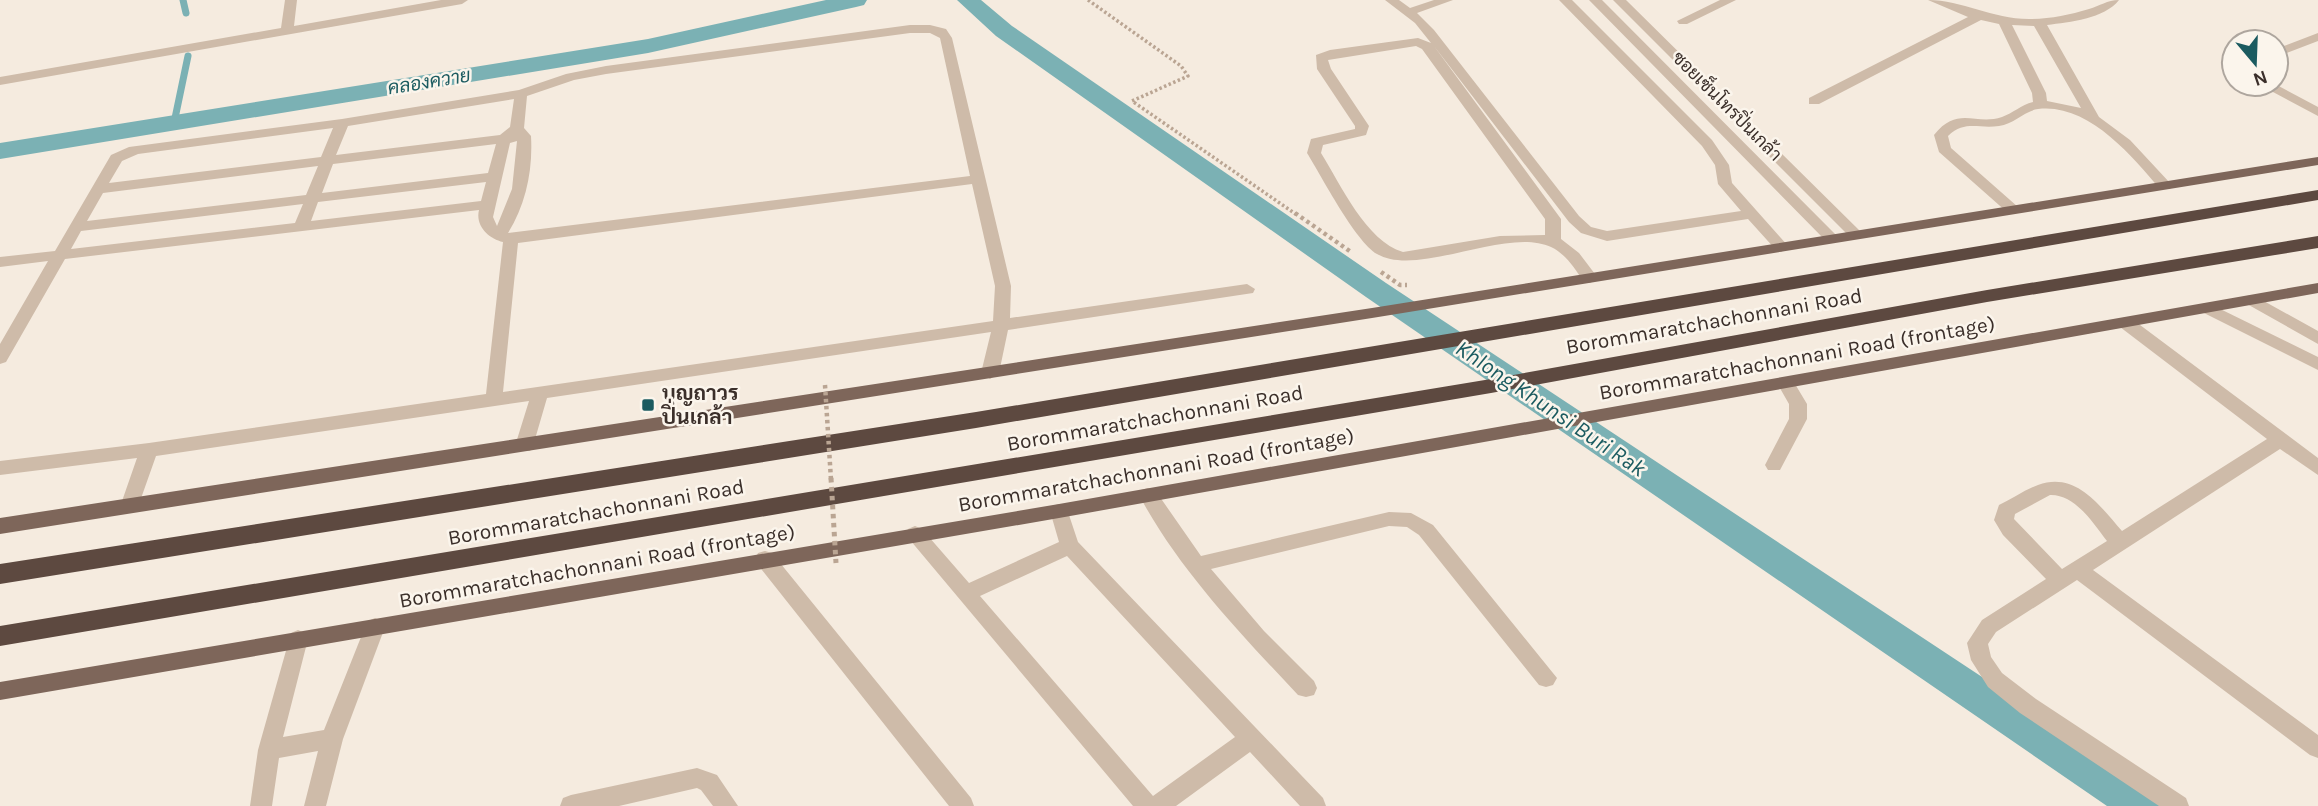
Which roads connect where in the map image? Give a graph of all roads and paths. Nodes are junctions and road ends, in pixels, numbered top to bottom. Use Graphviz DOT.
graph roads {
  1 [pos="290,0"];
  2 [pos="462,0"];
  3 [pos="1088,0"];
  4 [pos="1391,0"];
  5 [pos="1447,0"];
  6 [pos="1564,0"];
  7 [pos="1595,0"];
  8 [pos="1619,0"];
  9 [pos="1730,0"];
  10 [pos="1934,0"];
  11 [pos="2113,0"];
  12 [pos="1408,12"];
  13 [pos="1979,16"];
  14 [pos="1683,21"];
  15 [pos="2005,23"];
  16 [pos="2039,23"];
  17 [pos="287,32"];
  18 [pos="2318,37"];
  19 [pos="2290,47"];
  20 [pos="0,82"];
  21 [pos="521,94"];
  22 [pos="2290,97"];
  23 [pos="1814,101"];
  24 [pos="2040,104"];
  25 [pos="2318,111"];
  26 [pos="2094,120"];
  27 [pos="342,123"];
  28 [pos="520,133"];
  29 [pos="504,139"];
  30 [pos="327,161"];
  31 [pos="2318,161"];
  32 [pos="493,177"];
  33 [pos="979,179"];
  34 [pos="2165,186"];
  35 [pos="97,189"];
  36 [pos="2318,195"];
  37 [pos="311,199"];
  38 [pos="486,205"];
  39 [pos="2013,210"];
  40 [pos="1750,214"];
  41 [pos="302,225"];
  42 [pos="75,227"];
  43 [pos="1856,234"];
  44 [pos="504,238"];
  45 [pos="1831,239"];
  46 [pos="1553,241"];
  47 [pos="2318,242"];
  48 [pos="1781,247"];
  49 [pos="1354,254"];
  50 [pos="58,255"];
  51 [pos="0,262"];
  52 [pos="1377,270"];
  53 [pos="1590,278"];
  54 [pos="1418,284"];
  55 [pos="2318,288"];
  56 [pos="1247,289"];
  57 [pos="2253,300"];
  58 [pos="2208,308"];
  59 [pos="2318,321"];
  60 [pos="2126,323"];
  61 [pos="2296,325"];
  62 [pos="1001,326"];
  63 [pos="2318,338"];
  64 [pos="0,358"];
  65 [pos="2318,364"];
  66 [pos="990,373"];
  67 [pos="1786,383"];
  68 [pos="825,385"];
  69 [pos="540,392"];
  70 [pos="494,399"];
  71 [pos="2281,439"];
  72 [pos="524,446"];
  73 [pos="149,450"];
  74 [pos="1774,465"];
  75 [pos="0,468"];
  76 [pos="2318,468"];
  77 [pos="1147,495"];
  78 [pos="130,504"];
  79 [pos="1059,510"];
  80 [pos="6,526"];
  81 [pos="915,534"];
  82 [pos="2119,541"];
  83 [pos="1070,546"];
  84 [pos="765,559"];
  85 [pos="835,563"];
  86 [pos="1196,565"];
  87 [pos="4,573"];
  88 [pos="2069,575"];
  89 [pos="967,593"];
  90 [pos="375,627"];
  91 [pos="0,636"];
  92 [pos="298,639"];
  93 [pos="1546,678"];
  94 [pos="1306,688"];
  95 [pos="0,691"];
  96 [pos="1251,738"];
  97 [pos="332,739"];
  98 [pos="2318,748"];
  99 [pos="269,750"];
  100 [pos="261,806"];
  101 [pos="315,806"];
  102 [pos="571,806"];
  103 [pos="727,806"];
  104 [pos="963,806"];
  105 [pos="1147,806"];
  106 [pos="1158,806"];
  107 [pos="1315,806"];
  108 [pos="2178,806"];
  1 -- 17 [label="street"];
  2 -- 17 [label="street"];
  3 -- 49 [label="path"];
  4 -- 12 [label="street"];
  5 -- 12 [label="street"];
  6 -- 40 [label="street"];
  7 -- 45 [label="street, ซอยเซ็นโทรปิ่นเกล้า"];
  8 -- 43 [label="street, ซอยเซ็นโทรปิ่นเกล้า"];
  9 -- 14 [label="street"];
  10 -- 13 [label="street"];
  11 -- 16 [label="street"];
  12 -- 40 [label="street"];
  13 -- 15 [label="street"];
  13 -- 23 [label="street"];
  15 -- 16 [label="street"];
  15 -- 24 [label="street"];
  16 -- 26 [label="street"];
  17 -- 20 [label="street"];
  18 -- 19 [label="street"];
  21 -- 27 [label="street"];
  21 -- 28 [label="street"];
  21 -- 33 [label="street"];
  22 -- 25 [label="street"];
  24 -- 26 [label="street"];
  24 -- 39 [label="street"];
  26 -- 34 [label="street"];
  27 -- 30 [label="street"];
  27 -- 35 [label="street"];
  28 -- 29 [label="street"];
  28 -- 44 [label="street"];
  29 -- 30 [label="street"];
  29 -- 32 [label="street"];
  30 -- 35 [label="street"];
  30 -- 37 [label="street"];
  31 -- 34 [label="main road"];
  32 -- 37 [label="street"];
  32 -- 38 [label="street"];
  33 -- 44 [label="street"];
  33 -- 62 [label="street"];
  34 -- 39 [label="main road"];
  35 -- 42 [label="street"];
  36 -- 87 [label="highway, Borommaratchachonnani Road"];
  37 -- 41 [label="street"];
  37 -- 42 [label="street"];
  38 -- 41 [label="street"];
  38 -- 44 [label="street"];
  39 -- 43 [label="main road"];
  40 -- 48 [label="street"];
  41 -- 50 [label="street"];
  42 -- 50 [label="street"];
  43 -- 45 [label="main road"];
  44 -- 70 [label="street"];
  45 -- 48 [label="main road"];
  46 -- 46 [label="street"];
  46 -- 53 [label="street"];
  47 -- 91 [label="highway, Borommaratchachonnani Road"];
  48 -- 53 [label="main road"];
  50 -- 51 [label="street"];
  50 -- 64 [label="street"];
  52 -- 54 [label="path"];
  53 -- 66 [label="main road"];
  55 -- 57 [label="main road, Borommaratchachonnani Road (frontage)"];
  56 -- 62 [label="street"];
  57 -- 58 [label="main road, Borommaratchachonnani Road (frontage)"];
  57 -- 61 [label="street"];
  58 -- 60 [label="main road, Borommaratchachonnani Road (frontage)"];
  58 -- 65 [label="street"];
  59 -- 61 [label="street"];
  60 -- 67 [label="main road, Borommaratchachonnani Road (frontage)"];
  60 -- 71 [label="street"];
  61 -- 63 [label="street"];
  62 -- 66 [label="street"];
  62 -- 69 [label="street"];
  66 -- 72 [label="main road"];
  67 -- 74 [label="street"];
  67 -- 77 [label="main road, Borommaratchachonnani Road (frontage)"];
  68 -- 85 [label="path, bridge"];
  69 -- 70 [label="street"];
  69 -- 72 [label="street"];
  70 -- 73 [label="street"];
  71 -- 76 [label="street"];
  71 -- 82 [label="street"];
  72 -- 78 [label="main road"];
  73 -- 75 [label="street"];
  73 -- 78 [label="street"];
  77 -- 79 [label="main road, Borommaratchachonnani Road (frontage)"];
  77 -- 86 [label="street"];
  78 -- 80 [label="main road"];
  79 -- 81 [label="main road, Borommaratchachonnani Road (frontage)"];
  79 -- 83 [label="street"];
  81 -- 84 [label="main road, Borommaratchachonnani Road (frontage)"];
  81 -- 89 [label="street"];
  82 -- 88 [label="street"];
  82 -- 88 [label="street"];
  83 -- 89 [label="street"];
  83 -- 96 [label="street"];
  84 -- 90 [label="main road, Borommaratchachonnani Road (frontage)"];
  84 -- 104 [label="street"];
  86 -- 93 [label="street"];
  86 -- 94 [label="street"];
  88 -- 98 [label="street"];
  88 -- 108 [label="street"];
  89 -- 105 [label="street"];
  90 -- 92 [label="main road, Borommaratchachonnani Road (frontage)"];
  90 -- 97 [label="street"];
  92 -- 95 [label="main road, Borommaratchachonnani Road (frontage)"];
  92 -- 99 [label="street"];
  96 -- 106 [label="street"];
  96 -- 107 [label="street"];
  97 -- 99 [label="street"];
  97 -- 101 [label="street"];
  99 -- 100 [label="street"];
  102 -- 103 [label="street"];
}
